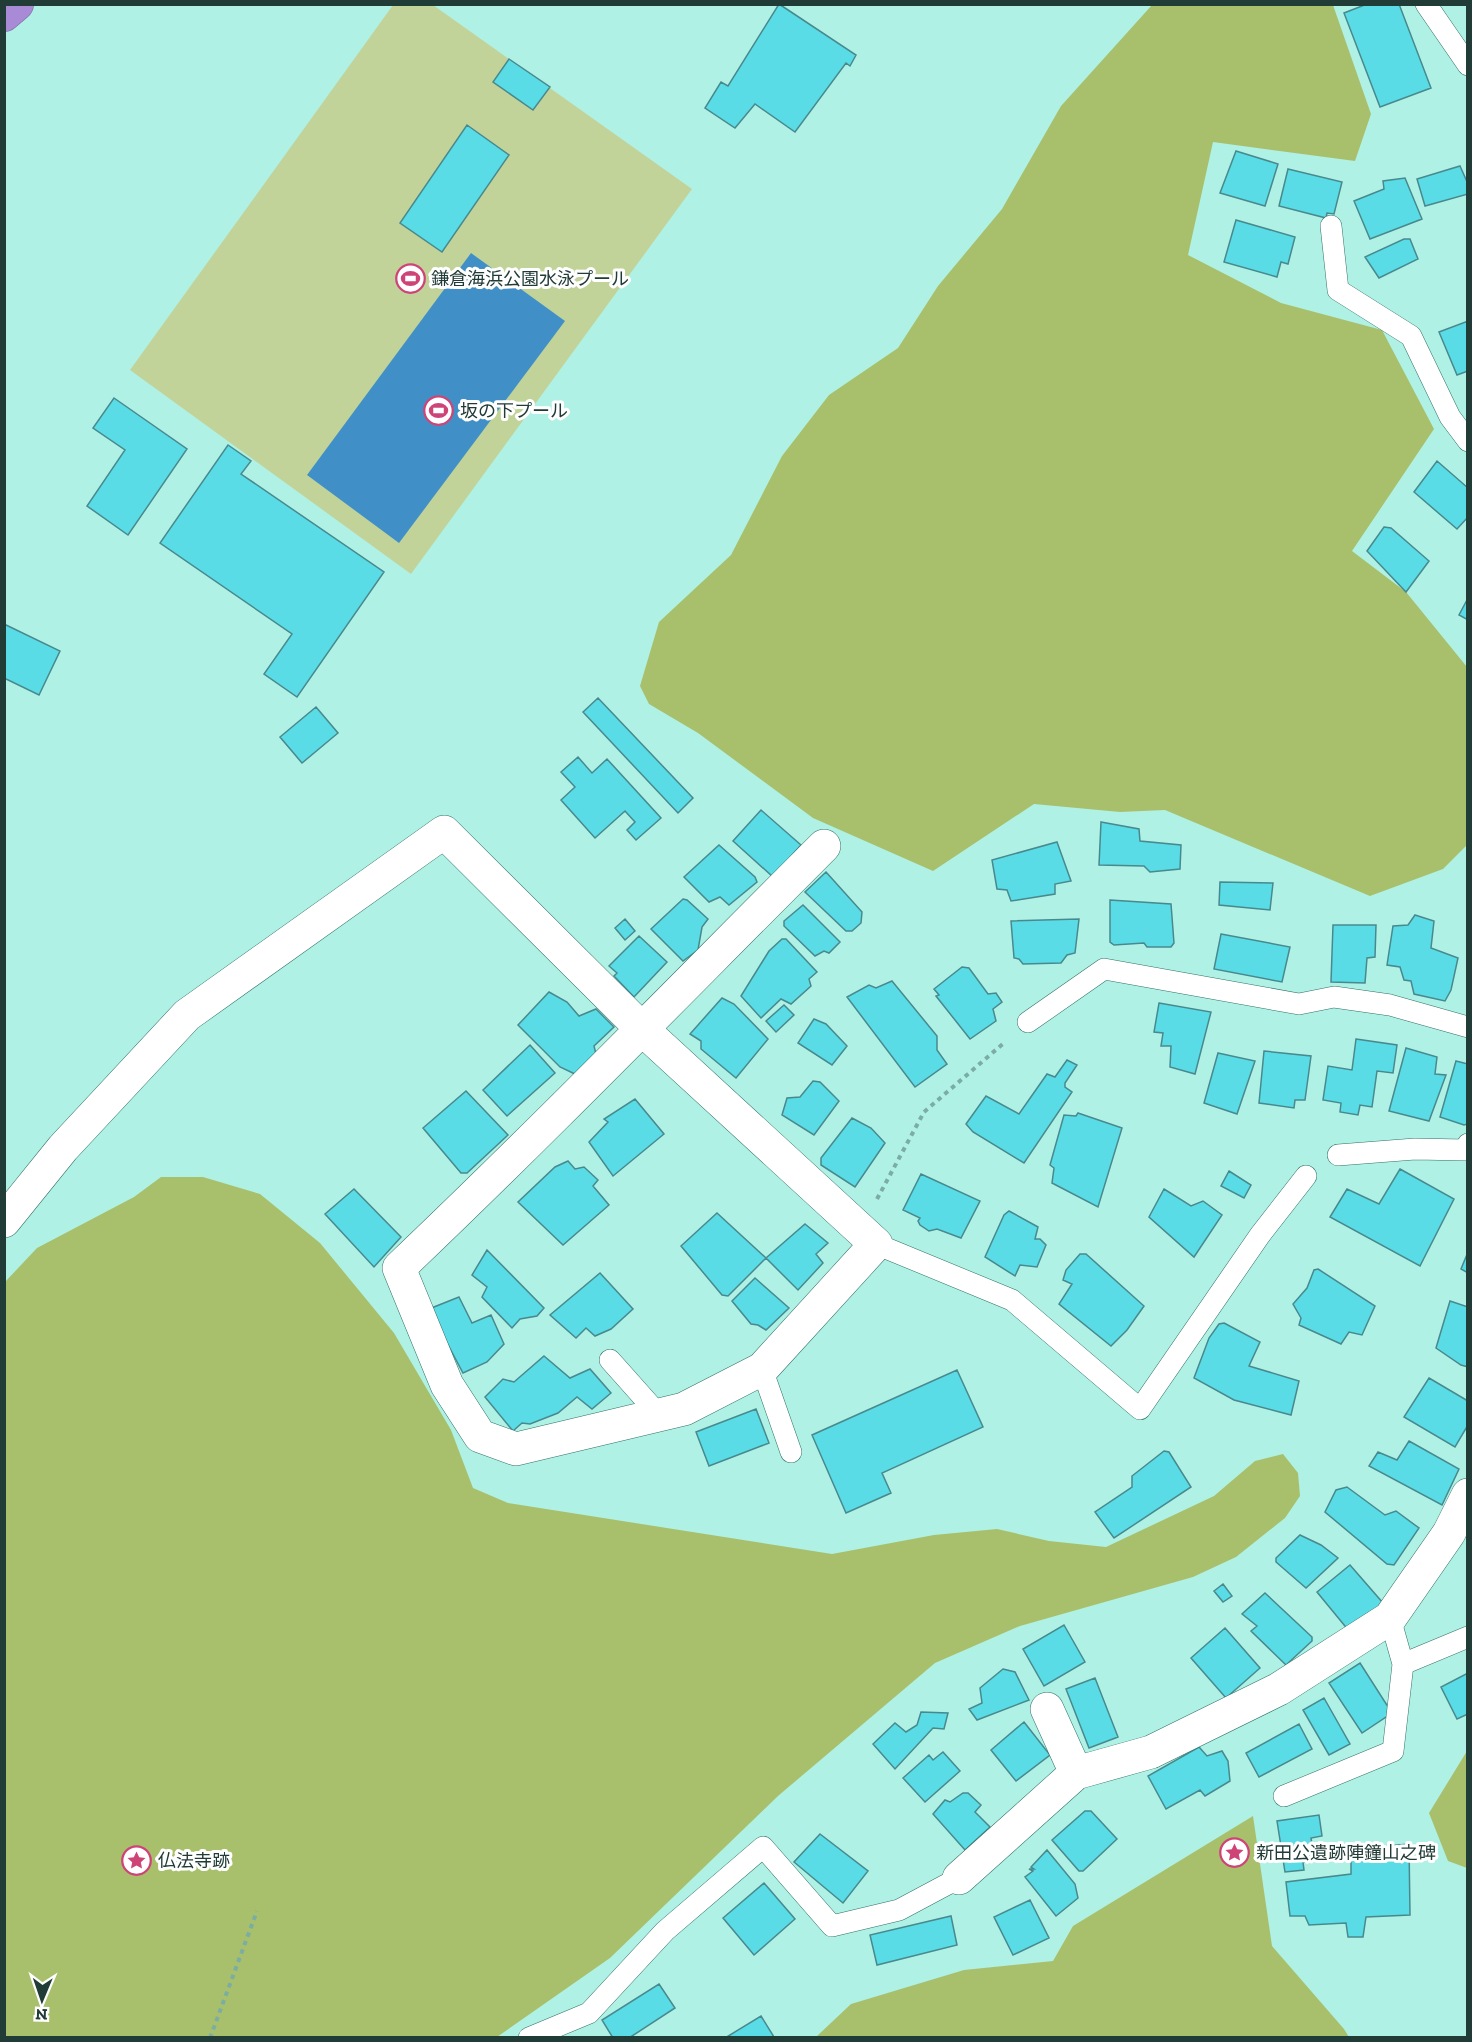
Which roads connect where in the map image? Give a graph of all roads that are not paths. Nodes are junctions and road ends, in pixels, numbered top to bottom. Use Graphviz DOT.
graph roads {
  1 [pos="17,4"];
  2 [pos="1426,4"];
  3 [pos="4,15"];
  4 [pos="1467,65"];
  5 [pos="1331,226"];
  6 [pos="1467,441"];
  7 [pos="824,846"];
  8 [pos="1028,1022"];
  9 [pos="1467,1027"];
  10 [pos="642,1029"];
  11 [pos="1467,1144"];
  12 [pos="1338,1155"];
  13 [pos="1306,1176"];
  14 [pos="4,1221"];
  15 [pos="868,1237"];
  16 [pos="610,1360"];
  17 [pos="762,1369"];
  18 [pos="659,1415"];
  19 [pos="791,1452"];
  20 [pos="1467,1495"];
  21 [pos="1390,1618"];
  22 [pos="1467,1637"];
  23 [pos="1403,1664"];
  24 [pos="1047,1709"];
  25 [pos="1076,1773"];
  26 [pos="1284,1796"];
  27 [pos="959,1878"];
  28 [pos="529,2037"];
  1 -- 3 [label="highway"];
  2 -- 4 [label="lane"];
  5 -- 6 [label="lane"];
  7 -- 10 [label="street"];
  8 -- 9 [label="lane"];
  10 -- 14 [label="street"];
  10 -- 15 [label="street"];
  10 -- 18 [label="street"];
  11 -- 12 [label="lane"];
  13 -- 15 [label="lane"];
  15 -- 17 [label="street"];
  16 -- 18 [label="lane"];
  17 -- 18 [label="street"];
  17 -- 19 [label="lane"];
  20 -- 21 [label="street"];
  21 -- 23 [label="lane"];
  21 -- 25 [label="street"];
  22 -- 23 [label="lane"];
  23 -- 26 [label="lane"];
  24 -- 25 [label="street"];
  25 -- 27 [label="street"];
  27 -- 28 [label="lane"];
}
